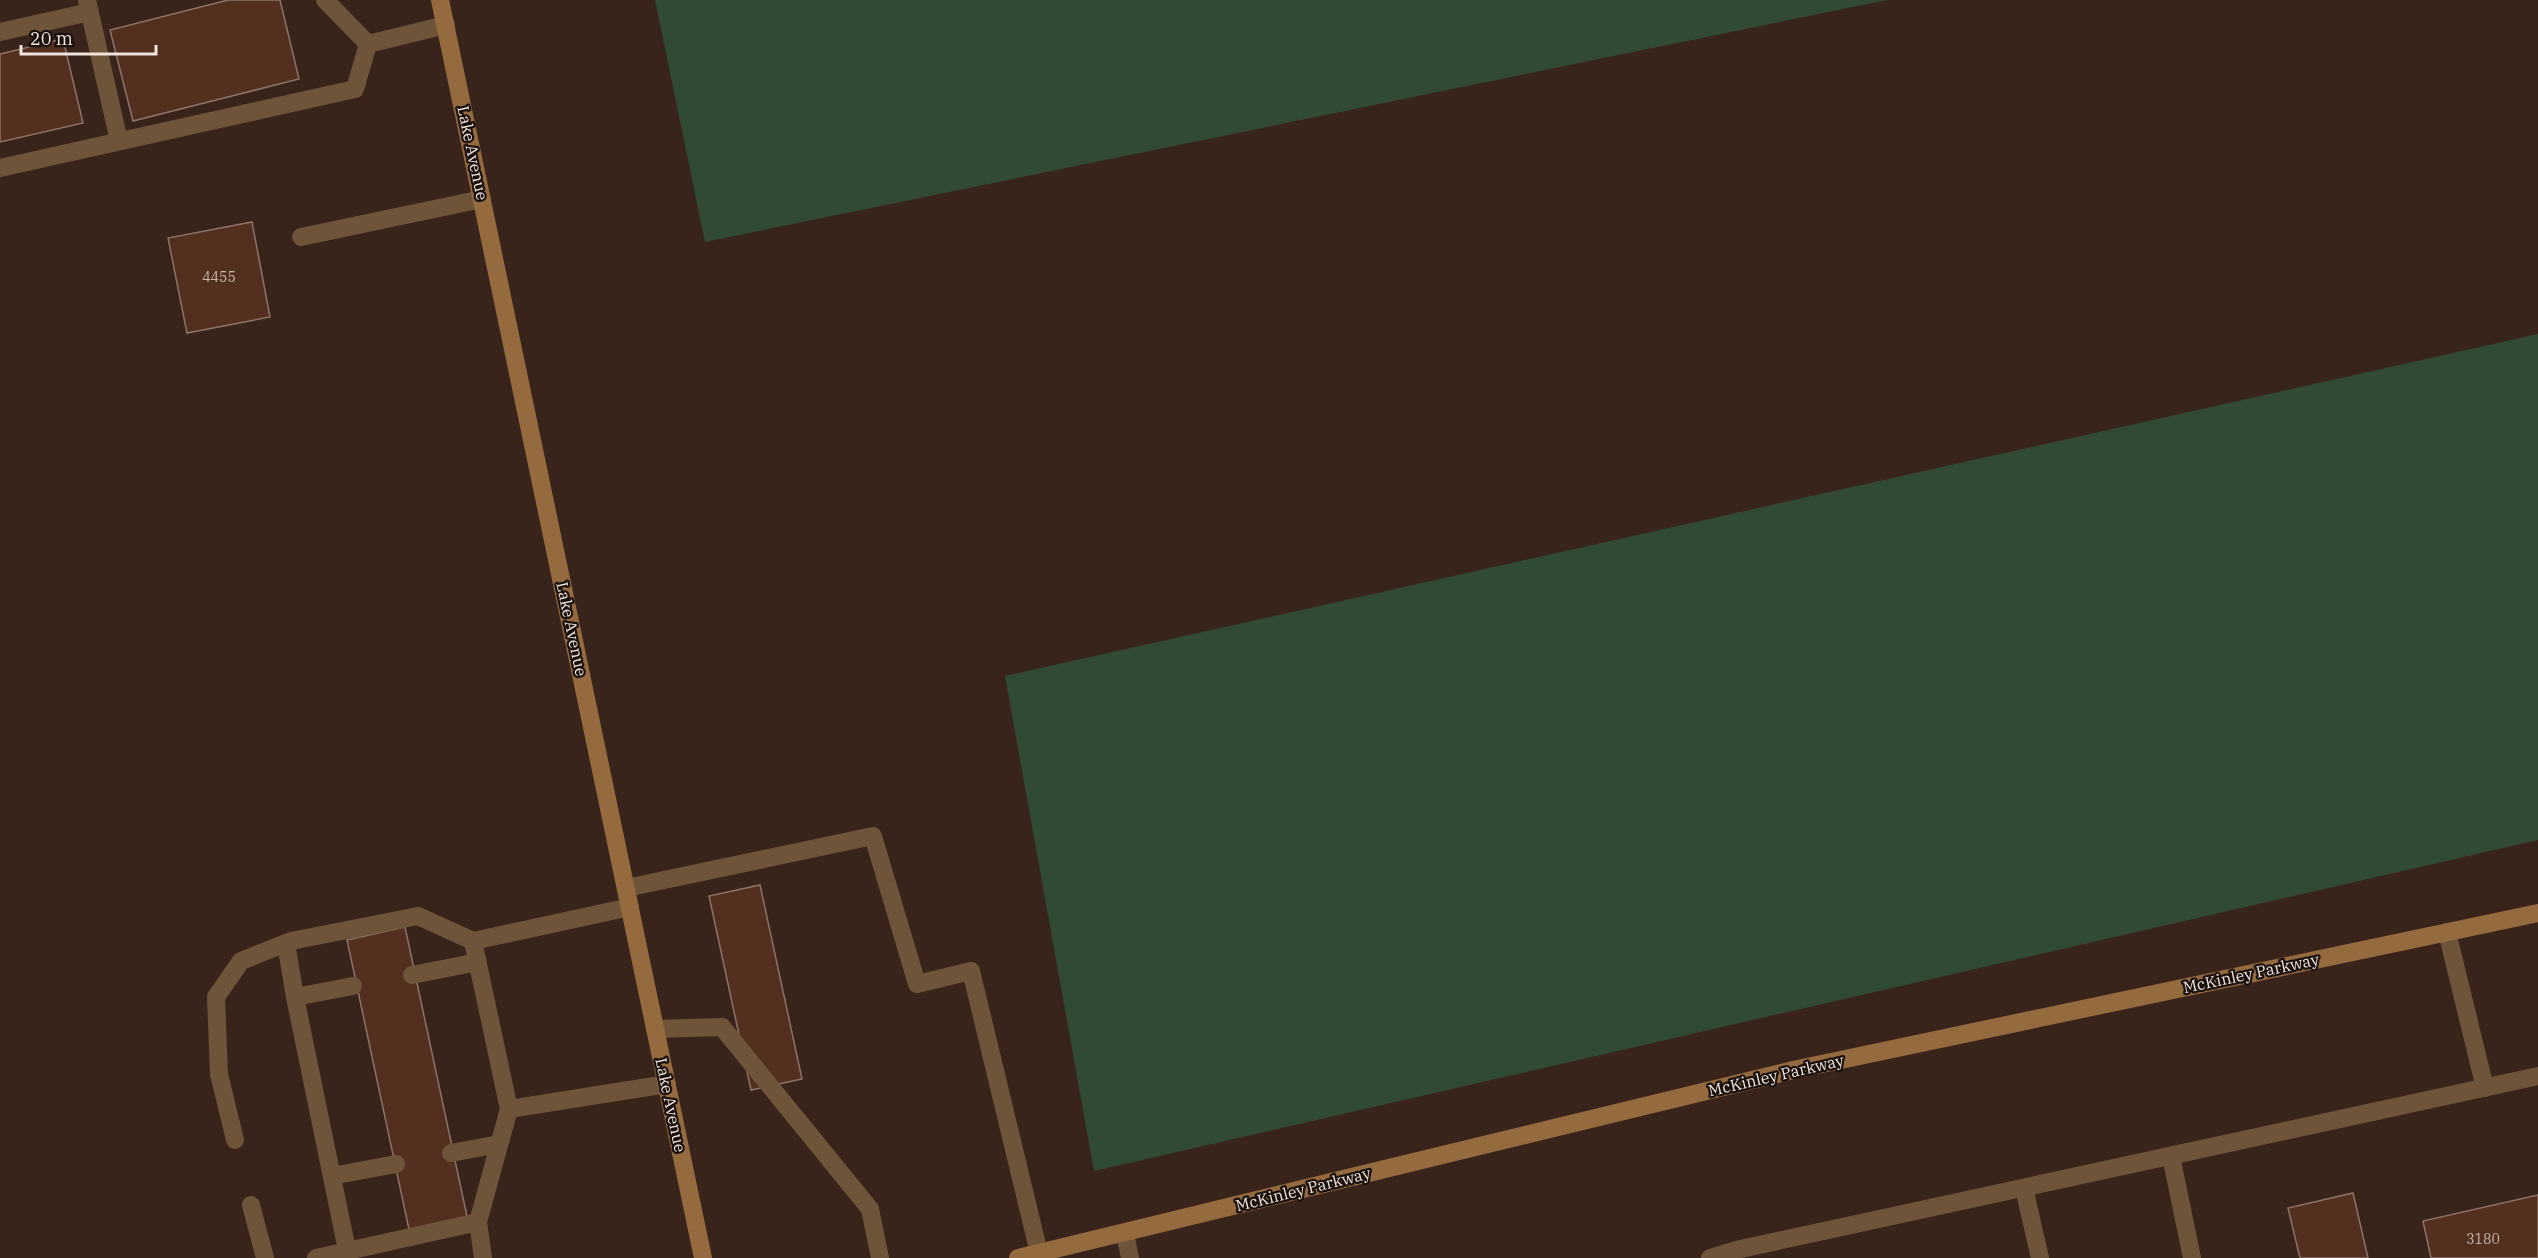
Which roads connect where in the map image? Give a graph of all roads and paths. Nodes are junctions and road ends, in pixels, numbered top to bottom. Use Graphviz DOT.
graph roads {
  1 [pos="326,0"];
  2 [pos="441,0"];
  3 [pos="89,6"];
  4 [pos="446,25"];
  5 [pos="0,32"];
  6 [pos="368,44"];
  7 [pos="119,141"];
  8 [pos="0,168"];
  9 [pos="482,199"];
  10 [pos="301,237"];
  11 [pos="626,888"];
  12 [pos="630,907"];
  13 [pos="2538,913"];
  14 [pos="2447,932"];
  15 [pos="473,941"];
  16 [pos="286,943"];
  17 [pos="478,962"];
  18 [pos="412,975"];
  19 [pos="353,986"];
  20 [pos="295,997"];
  21 [pos="655,1029"];
  22 [pos="2538,1076"];
  23 [pos="667,1084"];
  24 [pos="2485,1088"];
  25 [pos="509,1109"];
  26 [pos="235,1140"];
  27 [pos="499,1144"];
  28 [pos="450,1154"];
  29 [pos="2171,1156"];
  30 [pos="396,1164"];
  31 [pos="332,1176"];
  32 [pos="2024,1188"];
  33 [pos="251,1205"];
  34 [pos="478,1222"];
  35 [pos="1125,1233"];
  36 [pos="347,1250"];
  37 [pos="1040,1253"];
  38 [pos="265,1258"];
  39 [pos="314,1258"];
  40 [pos="483,1258"];
  41 [pos="704,1258"];
  42 [pos="880,1258"];
  43 [pos="1018,1258"];
  44 [pos="1130,1258"];
  45 [pos="1710,1258"];
  46 [pos="2040,1258"];
  47 [pos="2192,1258"];
  1 -- 6 [label="lane"];
  2 -- 4 [label="street, Lake Avenue"];
  3 -- 5 [label="lane"];
  3 -- 7 [label="lane"];
  4 -- 6 [label="lane"];
  4 -- 9 [label="street, Lake Avenue"];
  6 -- 7 [label="lane"];
  7 -- 8 [label="lane"];
  9 -- 10 [label="lane"];
  9 -- 11 [label="street, Lake Avenue"];
  11 -- 12 [label="street, Lake Avenue"];
  11 -- 37 [label="lane"];
  12 -- 15 [label="lane"];
  12 -- 21 [label="street, Lake Avenue"];
  13 -- 14 [label="street, McKinley Parkway"];
  14 -- 24 [label="lane"];
  14 -- 35 [label="street, McKinley Parkway"];
  15 -- 16 [label="lane"];
  15 -- 17 [label="lane"];
  16 -- 20 [label="lane"];
  16 -- 26 [label="lane"];
  17 -- 18 [label="lane"];
  17 -- 25 [label="lane"];
  19 -- 20 [label="lane"];
  20 -- 31 [label="lane"];
  21 -- 23 [label="street, Lake Avenue"];
  21 -- 42 [label="lane"];
  22 -- 24 [label="lane"];
  23 -- 25 [label="lane"];
  23 -- 41 [label="street, Lake Avenue"];
  24 -- 29 [label="lane"];
  25 -- 27 [label="lane"];
  27 -- 28 [label="lane"];
  27 -- 34 [label="lane"];
  29 -- 32 [label="lane"];
  29 -- 47 [label="lane"];
  30 -- 31 [label="lane"];
  31 -- 36 [label="lane"];
  32 -- 45 [label="lane"];
  32 -- 46 [label="lane"];
  33 -- 38 [label="lane"];
  34 -- 36 [label="lane"];
  34 -- 40 [label="lane"];
  35 -- 37 [label="street, McKinley Parkway"];
  35 -- 44 [label="lane"];
  36 -- 39 [label="lane"];
  37 -- 43 [label="street, McKinley Parkway"];
}
